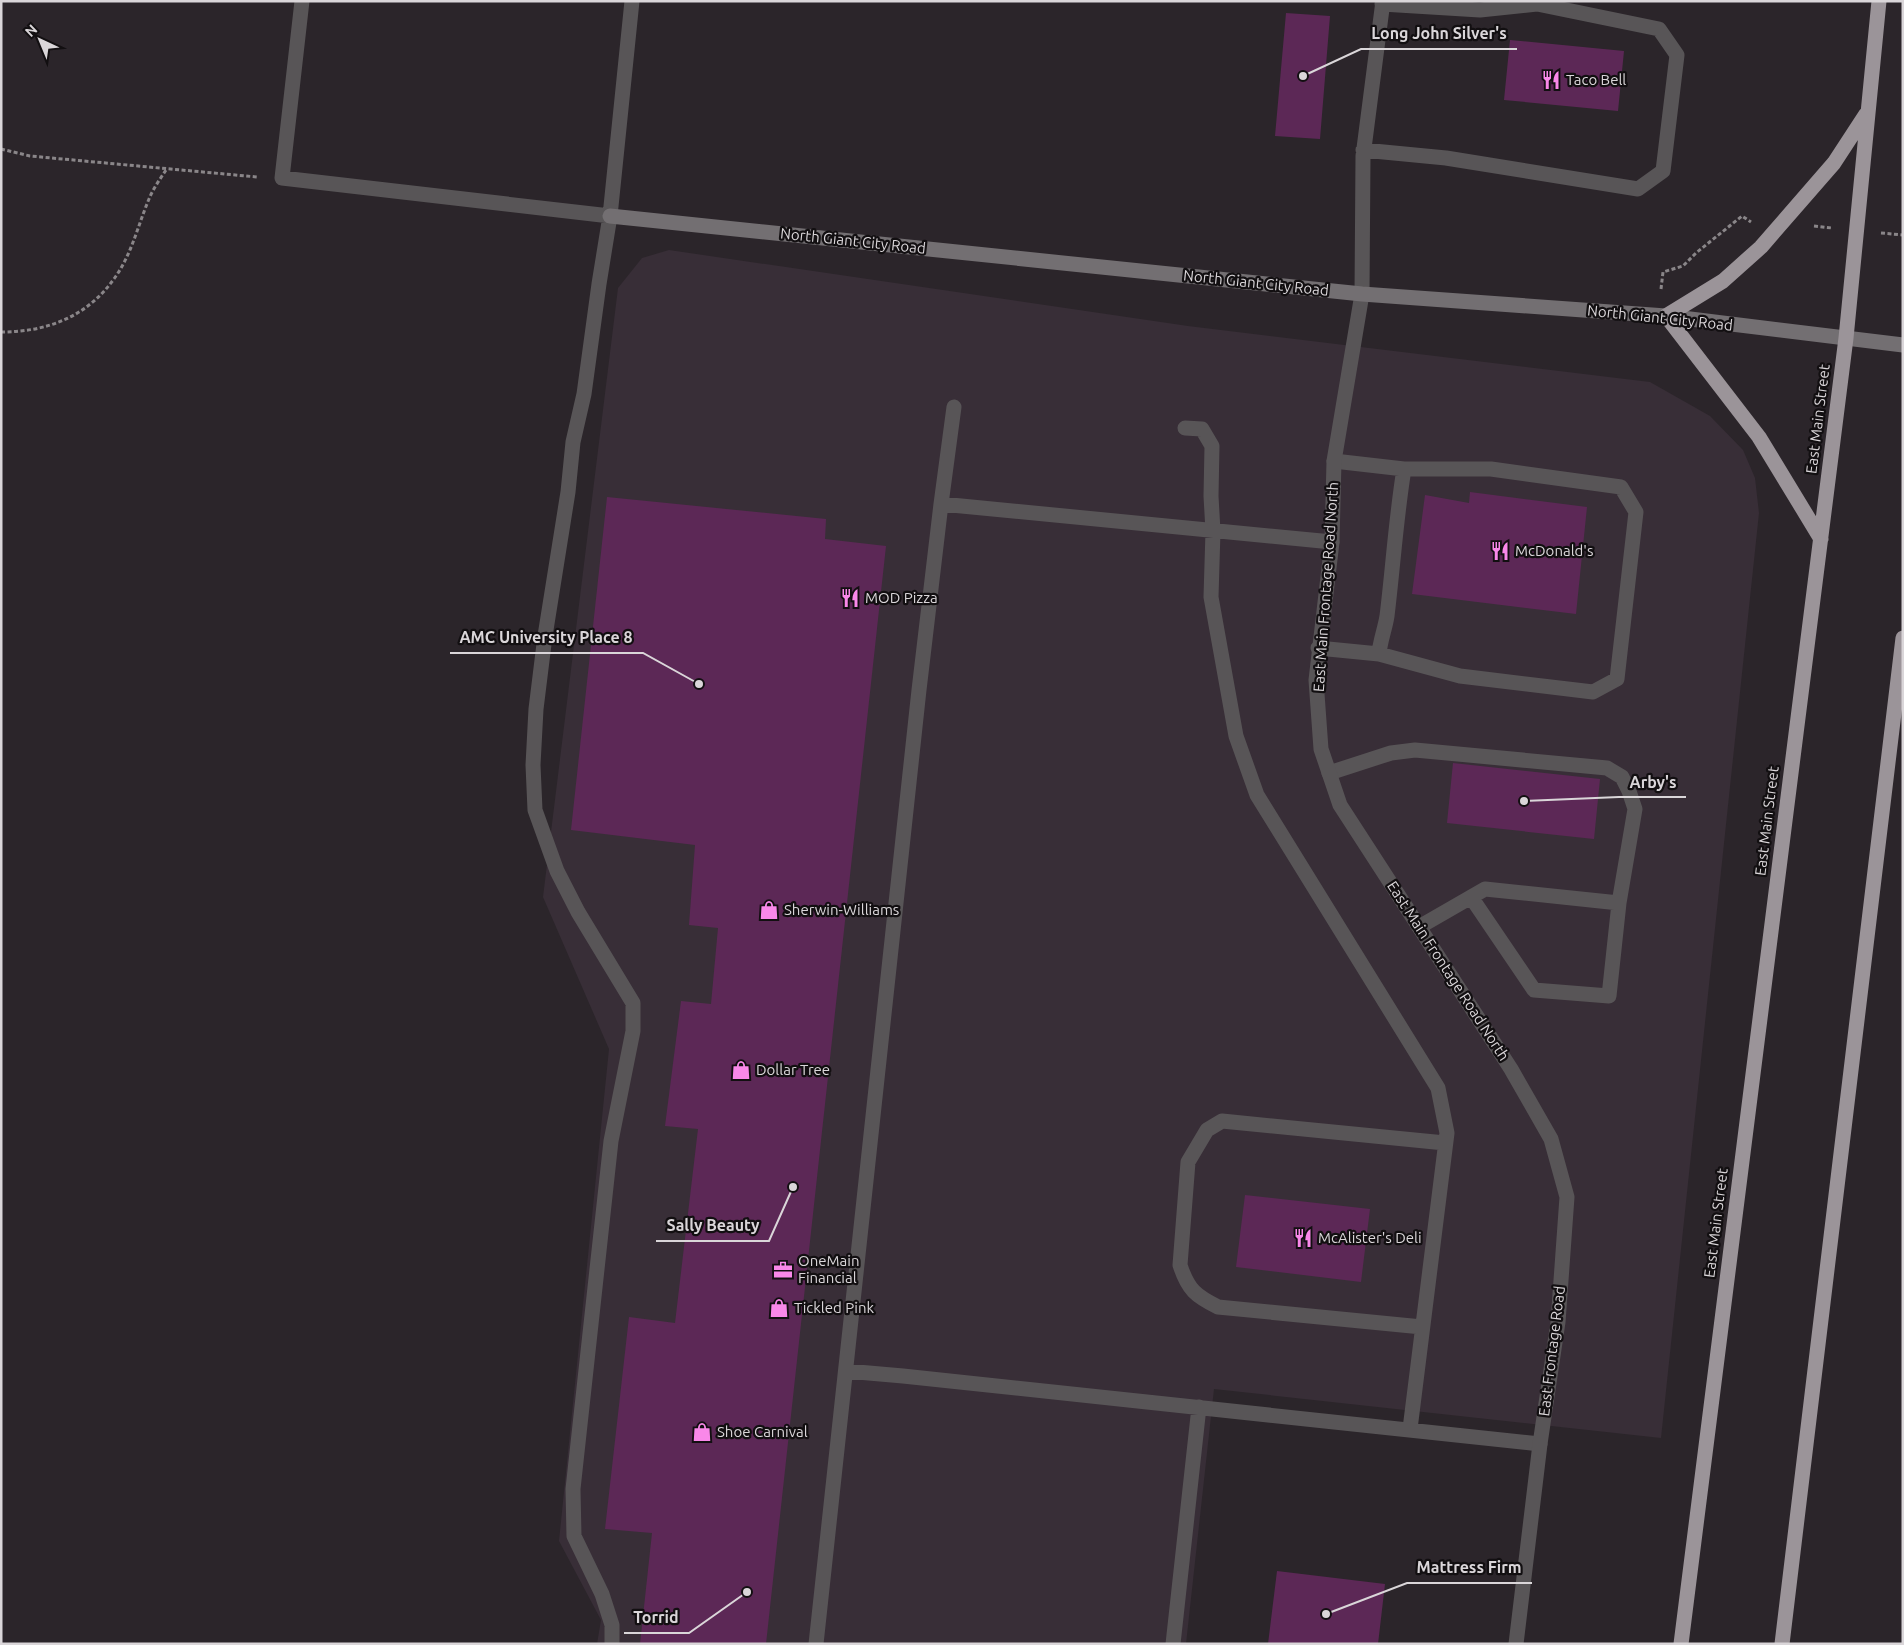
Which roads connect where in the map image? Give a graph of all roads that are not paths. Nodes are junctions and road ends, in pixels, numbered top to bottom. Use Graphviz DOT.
graph roads {
  1 [pos="302,1"];
  2 [pos="632,1"];
  3 [pos="1879,1"];
  4 [pos="1383,3"];
  5 [pos="1868,111"];
  6 [pos="1363,150"];
  7 [pos="610,216"];
  8 [pos="1362,294"];
  9 [pos="1662,316"];
  10 [pos="1846,338"];
  11 [pos="1903,345"];
  12 [pos="954,407"];
  13 [pos="1185,428"];
  14 [pos="1334,461"];
  15 [pos="1404,469"];
  16 [pos="941,504"];
  17 [pos="1213,531"];
  18 [pos="1821,538"];
  19 [pos="1332,542"];
  20 [pos="1903,638"];
  21 [pos="1380,647"];
  22 [pos="1318,648"];
  23 [pos="1329,773"];
  24 [pos="1471,897"];
  25 [pos="1619,903"];
  26 [pos="1419,926"];
  27 [pos="1511,1069"];
  28 [pos="1446,1143"];
  29 [pos="1422,1327"];
  30 [pos="846,1371"];
  31 [pos="1199,1407"];
  32 [pos="1410,1429"];
  33 [pos="1540,1444"];
  34 [pos="612,1644"];
  35 [pos="816,1644"];
  36 [pos="1173,1644"];
  37 [pos="1516,1644"];
  38 [pos="1680,1644"];
  39 [pos="1782,1644"];
  1 -- 7 [label="street"];
  2 -- 7 [label="street"];
  3 -- 5 [label="highway, East Main Street"];
  4 -- 6 [label="street, East Main Frontage Road North"];
  4 -- 6 [label="street"];
  5 -- 9 [label="highway"];
  5 -- 10 [label="highway, East Main Street"];
  6 -- 8 [label="street, East Main Frontage Road North"];
  7 -- 8 [label="street, North Giant City Road"];
  7 -- 34 [label="street"];
  8 -- 9 [label="street, North Giant City Road"];
  8 -- 14 [label="street, East Main Frontage Road North"];
  9 -- 10 [label="street, North Giant City Road"];
  9 -- 18 [label="highway"];
  10 -- 11 [label="street, North Giant City Road"];
  10 -- 18 [label="highway, East Main Street"];
  12 -- 16 [label="street"];
  13 -- 17 [label="street"];
  14 -- 15 [label="street"];
  14 -- 19 [label="street, East Main Frontage Road North"];
  15 -- 21 [label="street"];
  15 -- 21 [label="street"];
  16 -- 17 [label="street"];
  16 -- 30 [label="street"];
  17 -- 19 [label="street"];
  17 -- 28 [label="street"];
  18 -- 38 [label="highway, East Main Street"];
  19 -- 22 [label="street, East Main Frontage Road North"];
  20 -- 39 [label="highway"];
  21 -- 22 [label="street"];
  22 -- 23 [label="street, East Main Frontage Road North"];
  23 -- 25 [label="street"];
  23 -- 26 [label="street, East Main Frontage Road North"];
  24 -- 25 [label="street"];
  24 -- 25 [label="street"];
  24 -- 26 [label="street"];
  26 -- 27 [label="street, East Main Frontage Road North"];
  27 -- 33 [label="street, East Frontage Road"];
  28 -- 29 [label="street"];
  28 -- 29 [label="street"];
  29 -- 32 [label="street"];
  30 -- 31 [label="street"];
  30 -- 35 [label="street"];
  31 -- 32 [label="street"];
  31 -- 36 [label="street"];
  32 -- 33 [label="street"];
  33 -- 37 [label="street, East Frontage Road"];
}
